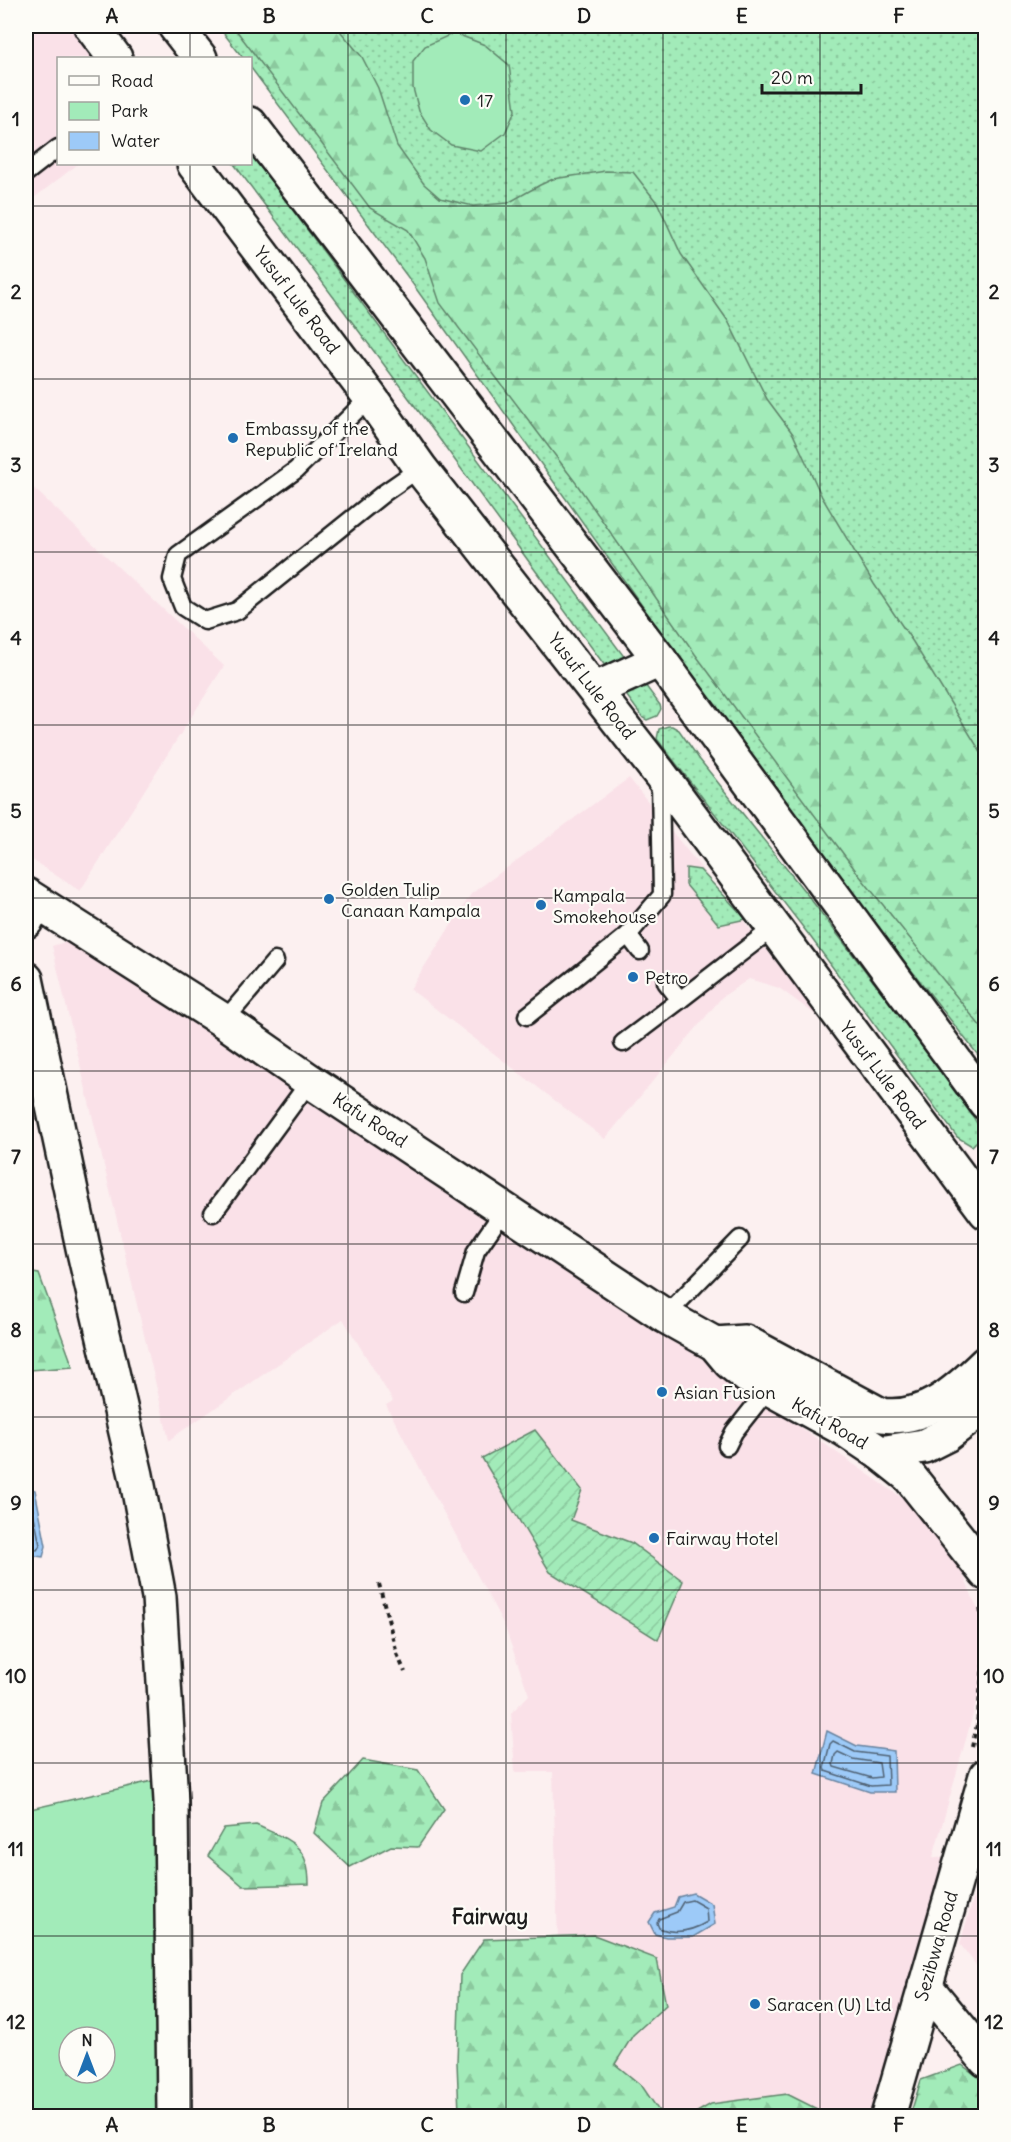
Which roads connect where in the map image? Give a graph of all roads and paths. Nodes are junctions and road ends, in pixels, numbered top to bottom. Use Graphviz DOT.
graph roads {
  1 [pos="91,26"];
  2 [pos="175,26"];
  3 [pos="114,57"];
  4 [pos="199,57"];
  5 [pos="252,127"];
  6 [pos="57,149"];
  7 [pos="195,165"];
  8 [pos="26,173"];
  9 [pos="370,397"];
  10 [pos="420,468"];
  11 [pos="660,660"];
  12 [pos="596,689"];
  13 [pos="660,774"];
  14 [pos="28,906"];
  15 [pos="773,928"];
  16 [pos="628,935"];
  17 [pos="640,951"];
  18 [pos="275,961"];
  19 [pos="26,979"];
  20 [pos="666,982"];
  21 [pos="680,1000"];
  22 [pos="527,1016"];
  23 [pos="224,1021"];
  24 [pos="623,1043"];
  25 [pos="310,1081"];
  26 [pos="986,1103"];
  27 [pos="505,1209"];
  28 [pos="986,1212"];
  29 [pos="213,1213"];
  30 [pos="740,1239"];
  31 [pos="464,1293"];
  32 [pos="665,1316"];
  33 [pos="715,1344"];
  34 [pos="986,1363"];
  35 [pos="768,1389"];
  36 [pos="986,1405"];
  37 [pos="727,1446"];
  38 [pos="880,1453"];
  39 [pos="986,1573"];
  40 [pos="379,1584"];
  41 [pos="405,1672"];
  42 [pos="986,1776"];
  43 [pos="925,1986"];
  44 [pos="986,2060"];
  45 [pos="174,2116"];
  46 [pos="888,2116"];
  1 -- 3 [label="main road"];
  2 -- 4 [label="main road"];
  5 -- 11 [label="main road"];
  6 -- 8 [label="lane"];
  7 -- 9 [label="main road, Yusuf Lule Road"];
  9 -- 10 [label="main road, Yusuf Lule Road"];
  9 -- 10 [label="lane"];
  10 -- 12 [label="main road, Yusuf Lule Road"];
  11 -- 12 [label="main road"];
  11 -- 26 [label="main road"];
  12 -- 13 [label="main road, Yusuf Lule Road"];
  13 -- 15 [label="main road, Yusuf Lule Road"];
  13 -- 16 [label="lane"];
  14 -- 23 [label="main road, Kafu Road"];
  15 -- 21 [label="lane"];
  15 -- 28 [label="main road, Yusuf Lule Road"];
  16 -- 17 [label="lane"];
  16 -- 22 [label="lane"];
  18 -- 23 [label="lane"];
  19 -- 45 [label="main road"];
  20 -- 21 [label="lane"];
  21 -- 24 [label="lane"];
  23 -- 25 [label="main road, Kafu Road"];
  25 -- 27 [label="main road, Kafu Road"];
  25 -- 29 [label="lane"];
  27 -- 31 [label="lane"];
  27 -- 32 [label="main road, Kafu Road"];
  30 -- 32 [label="lane"];
  32 -- 33 [label="main road, Kafu Road"];
  33 -- 34 [label="main road, Kafu Road"];
  33 -- 35 [label="main road, Kafu Road"];
  35 -- 37 [label="lane"];
  35 -- 38 [label="main road, Kafu Road"];
  36 -- 38 [label="main road, Kafu Road"];
  38 -- 39 [label="main road"];
  40 -- 41 [label="path"];
  42 -- 43 [label="main road, Sezibwa Road"];
  43 -- 44 [label="main road"];
  43 -- 46 [label="main road, Sezibwa Road"];
}
